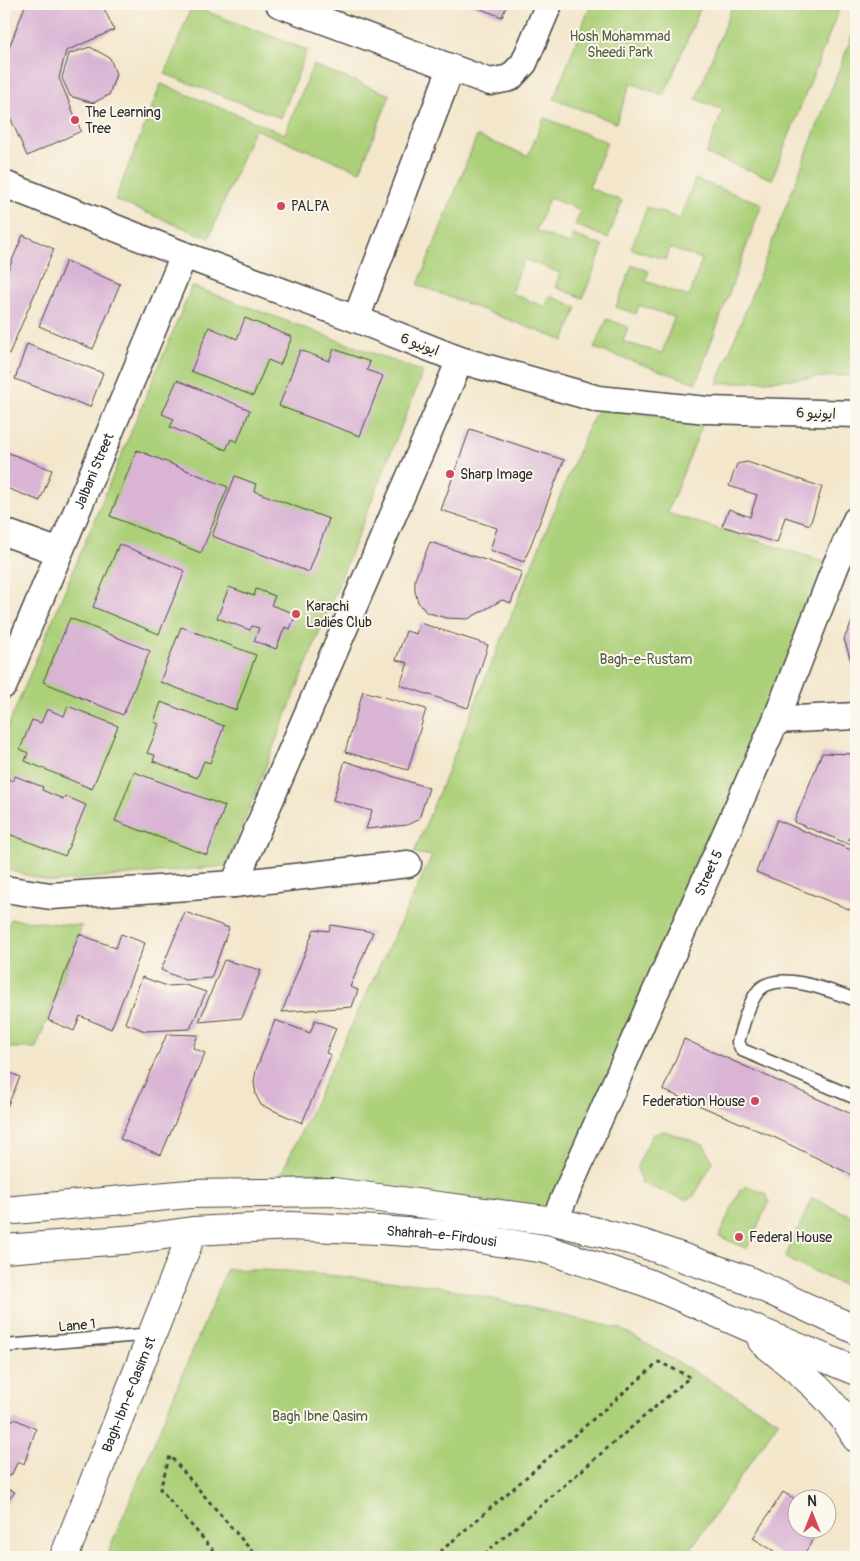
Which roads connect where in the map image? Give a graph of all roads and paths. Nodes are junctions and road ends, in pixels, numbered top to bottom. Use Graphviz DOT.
graph roads {
  1 [pos="279,4"];
  2 [pos="549,4"];
  3 [pos="451,68"];
  4 [pos="4,184"];
  5 [pos="184,255"];
  6 [pos="356,319"];
  7 [pos="460,360"];
  8 [pos="856,414"];
  9 [pos="856,520"];
  10 [pos="4,532"];
  11 [pos="59,552"];
  12 [pos="4,685"];
  13 [pos="856,716"];
  14 [pos="776,720"];
  15 [pos="408,864"];
  16 [pos="234,884"];
  17 [pos="4,889"];
  18 [pos="856,1000"];
  19 [pos="856,1098"];
  20 [pos="4,1210"];
  21 [pos="554,1221"];
  22 [pos="193,1231"];
  23 [pos="4,1249"];
  24 [pos="744,1325"];
  25 [pos="856,1330"];
  26 [pos="153,1334"];
  27 [pos="4,1346"];
  28 [pos="856,1371"];
  29 [pos="856,1438"];
  30 [pos="64,1557"];
  31 [pos="219,1557"];
  32 [pos="257,1557"];
  33 [pos="434,1557"];
  34 [pos="481,1557"];
  1 -- 3 [label="street"];
  2 -- 3 [label="street"];
  3 -- 6 [label="street"];
  4 -- 5 [label="street, ایونیو 6"];
  5 -- 6 [label="street, ایونیو 6"];
  5 -- 11 [label="street, Jalbani Street"];
  6 -- 7 [label="street, ایونیو 6"];
  7 -- 8 [label="street, ایونیو 6"];
  7 -- 16 [label="street"];
  9 -- 14 [label="street, Street 5"];
  10 -- 11 [label="street"];
  11 -- 12 [label="street, Jalbani Street"];
  13 -- 14 [label="street"];
  14 -- 21 [label="street, Street 5"];
  15 -- 16 [label="street"];
  16 -- 17 [label="street"];
  18 -- 19 [label="lane"];
  20 -- 21 [label="main road, Shahrah-e-Firdousi"];
  21 -- 25 [label="main road, Shahrah-e-Firdousi"];
  22 -- 23 [label="main road, Shahrah-e-Firdousi"];
  22 -- 24 [label="main road, Shahrah-e-Firdousi"];
  22 -- 26 [label="main road, Bagh-Ibn-e-Qasim st"];
  24 -- 28 [label="main road, Shahrah-e-Firdousi"];
  24 -- 29 [label="main road"];
  26 -- 27 [label="lane, Lane 1"];
  26 -- 30 [label="main road, Bagh-Ibn-e-Qasim st"];
  31 -- 32 [label="path"];
  33 -- 34 [label="path"];
}
